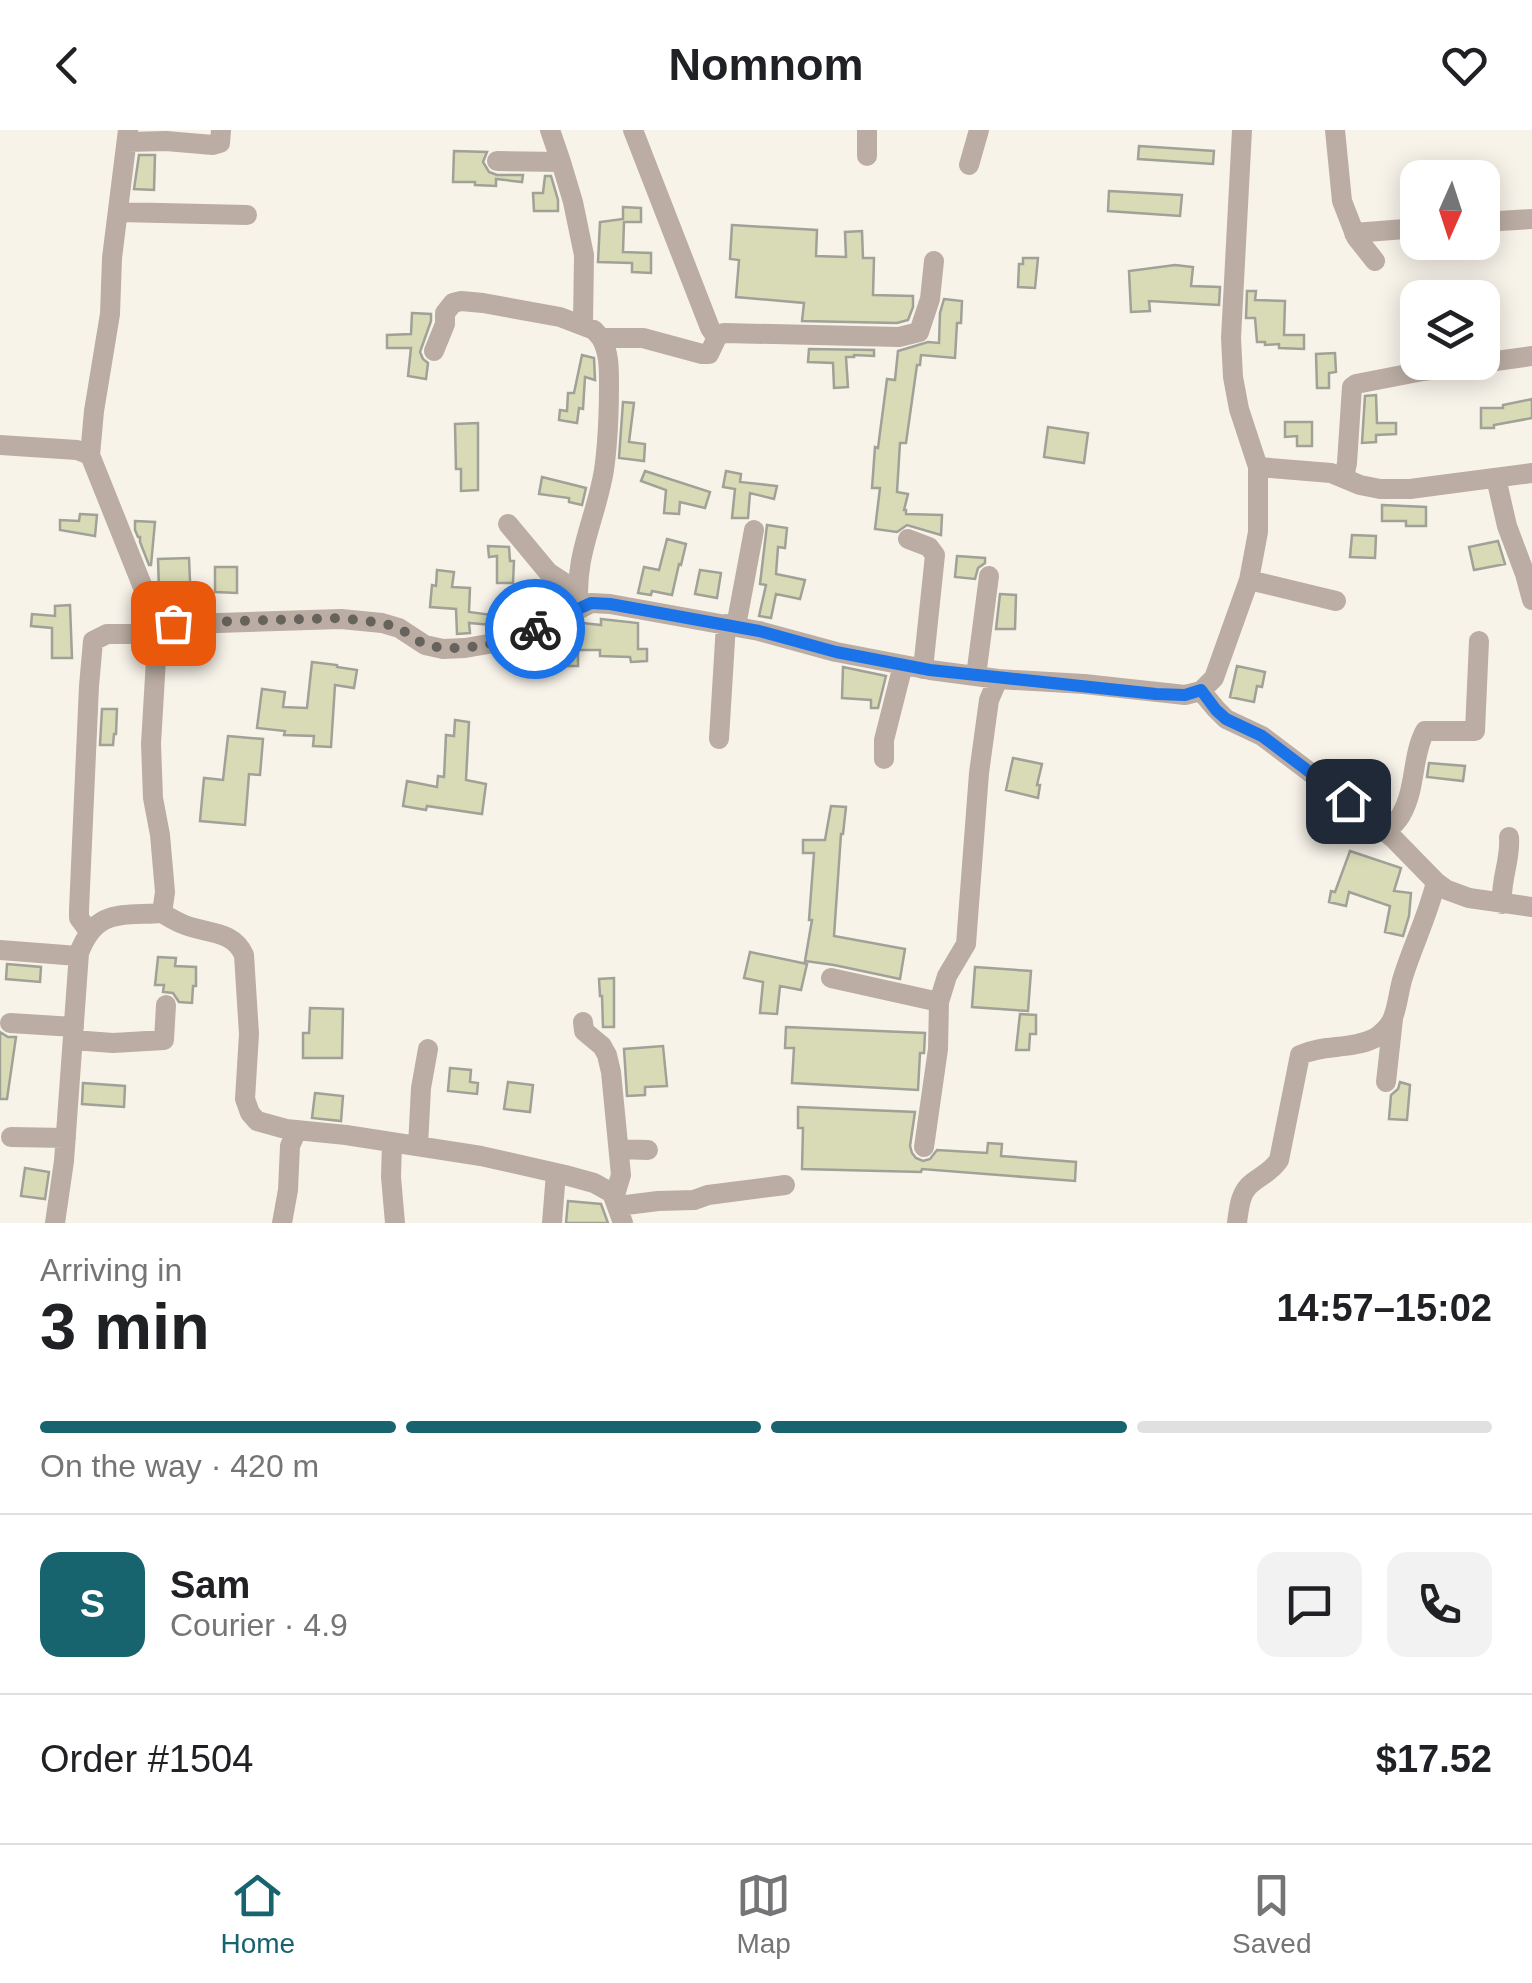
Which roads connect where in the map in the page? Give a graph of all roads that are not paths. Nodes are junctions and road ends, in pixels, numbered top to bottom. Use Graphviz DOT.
graph roads {
  1 [pos="221,130"];
  2 [pos="550,130"];
  3 [pos="633,130"];
  4 [pos="867,130"];
  5 [pos="978,130"];
  6 [pos="1242,130"];
  7 [pos="1335,130"];
  8 [pos="128,136"];
  9 [pos="867,156"];
  10 [pos="496,161"];
  11 [pos="561,162"];
  12 [pos="969,165"];
  13 [pos="118,212"];
  14 [pos="248,215"];
  15 [pos="1532,218"];
  16 [pos="1500,221"];
  17 [pos="1400,229"];
  18 [pos="1354,232"];
  19 [pos="934,261"];
  20 [pos="1375,261"];
  21 [pos="583,324"];
  22 [pos="601,338"];
  23 [pos="717,338"];
  24 [pos="434,352"];
  25 [pos="1532,356"];
  26 [pos="0,445"];
  27 [pos="90,455"];
  28 [pos="1258,467"];
  29 [pos="1532,472"];
  30 [pos="1344,478"];
  31 [pos="1496,478"];
  32 [pos="508,524"];
  33 [pos="754,530"];
  34 [pos="908,539"];
  35 [pos="990,576"];
  36 [pos="1249,580"];
  37 [pos="578,600"];
  38 [pos="1532,600"];
  39 [pos="1336,601"];
  40 [pos="731,625"];
  41 [pos="158,629"];
  42 [pos="1479,641"];
  43 [pos="913,667"];
  44 [pos="976,676"];
  45 [pos="998,679"];
  46 [pos="1201,690"];
  47 [pos="719,739"];
  48 [pos="884,759"];
  49 [pos="1386,832"];
  50 [pos="1509,837"];
  51 [pos="1436,882"];
  52 [pos="1502,904"];
  53 [pos="1532,908"];
  54 [pos="162,913"];
  55 [pos="88,930"];
  56 [pos="0,950"];
  57 [pos="78,956"];
  58 [pos="831,978"];
  59 [pos="940,1002"];
  60 [pos="166,1005"];
  61 [pos="1394,1017"];
  62 [pos="583,1022"];
  63 [pos="10,1023"];
  64 [pos="73,1034"];
  65 [pos="428,1049"];
  66 [pos="1386,1082"];
  67 [pos="297,1130"];
  68 [pos="11,1137"];
  69 [pos="66,1138"];
  70 [pos="392,1142"];
  71 [pos="418,1146"];
  72 [pos="924,1147"];
  73 [pos="618,1149"];
  74 [pos="648,1150"];
  75 [pos="556,1173"];
  76 [pos="785,1184"];
  77 [pos="618,1209"];
  78 [pos="55,1223"];
  79 [pos="282,1223"];
  80 [pos="396,1223"];
  81 [pos="552,1223"];
  82 [pos="1237,1223"];
  1 -- 8 [label="street"];
  2 -- 11 [label="street"];
  3 -- 23 [label="street"];
  4 -- 9 [label="street"];
  5 -- 12 [label="street"];
  6 -- 28 [label="street"];
  7 -- 18 [label="street"];
  8 -- 13 [label="street"];
  10 -- 11 [label="street"];
  11 -- 21 [label="street"];
  13 -- 14 [label="street"];
  13 -- 27 [label="street"];
  15 -- 16 [label="street"];
  17 -- 18 [label="street"];
  18 -- 20 [label="street"];
  19 -- 23 [label="street"];
  21 -- 22 [label="street"];
  21 -- 24 [label="street"];
  22 -- 23 [label="street"];
  22 -- 37 [label="street"];
  25 -- 30 [label="street"];
  26 -- 27 [label="street"];
  27 -- 41 [label="street"];
  28 -- 30 [label="street"];
  28 -- 36 [label="street"];
  29 -- 31 [label="street"];
  30 -- 31 [label="street"];
  31 -- 38 [label="street"];
  32 -- 37 [label="street"];
  33 -- 40 [label="street"];
  34 -- 43 [label="street"];
  35 -- 44 [label="street"];
  36 -- 39 [label="street"];
  36 -- 46 [label="street"];
  37 -- 40 [label="street"];
  37 -- 41 [label="street"];
  40 -- 43 [label="street"];
  40 -- 47 [label="street"];
  41 -- 54 [label="street"];
  41 -- 55 [label="street"];
  42 -- 49 [label="street"];
  43 -- 44 [label="street"];
  43 -- 48 [label="street"];
  44 -- 45 [label="street"];
  45 -- 46 [label="street"];
  45 -- 59 [label="street"];
  46 -- 49 [label="street"];
  49 -- 51 [label="street"];
  50 -- 52 [label="street"];
  51 -- 52 [label="street"];
  51 -- 61 [label="street"];
  52 -- 53 [label="street"];
  54 -- 55 [label="street"];
  54 -- 67 [label="street"];
  55 -- 57 [label="street"];
  56 -- 57 [label="street"];
  57 -- 64 [label="street"];
  58 -- 59 [label="street"];
  59 -- 72 [label="street"];
  60 -- 64 [label="street"];
  61 -- 66 [label="street"];
  61 -- 82 [label="street"];
  62 -- 73 [label="street"];
  63 -- 64 [label="street"];
  64 -- 69 [label="street"];
  65 -- 71 [label="street"];
  67 -- 70 [label="street"];
  67 -- 79 [label="street"];
  68 -- 69 [label="street"];
  69 -- 78 [label="street"];
  70 -- 71 [label="street"];
  70 -- 80 [label="street"];
  71 -- 75 [label="street"];
  73 -- 74 [label="street"];
  73 -- 77 [label="street"];
  75 -- 77 [label="street"];
  75 -- 81 [label="street"];
  76 -- 77 [label="street"];
}
